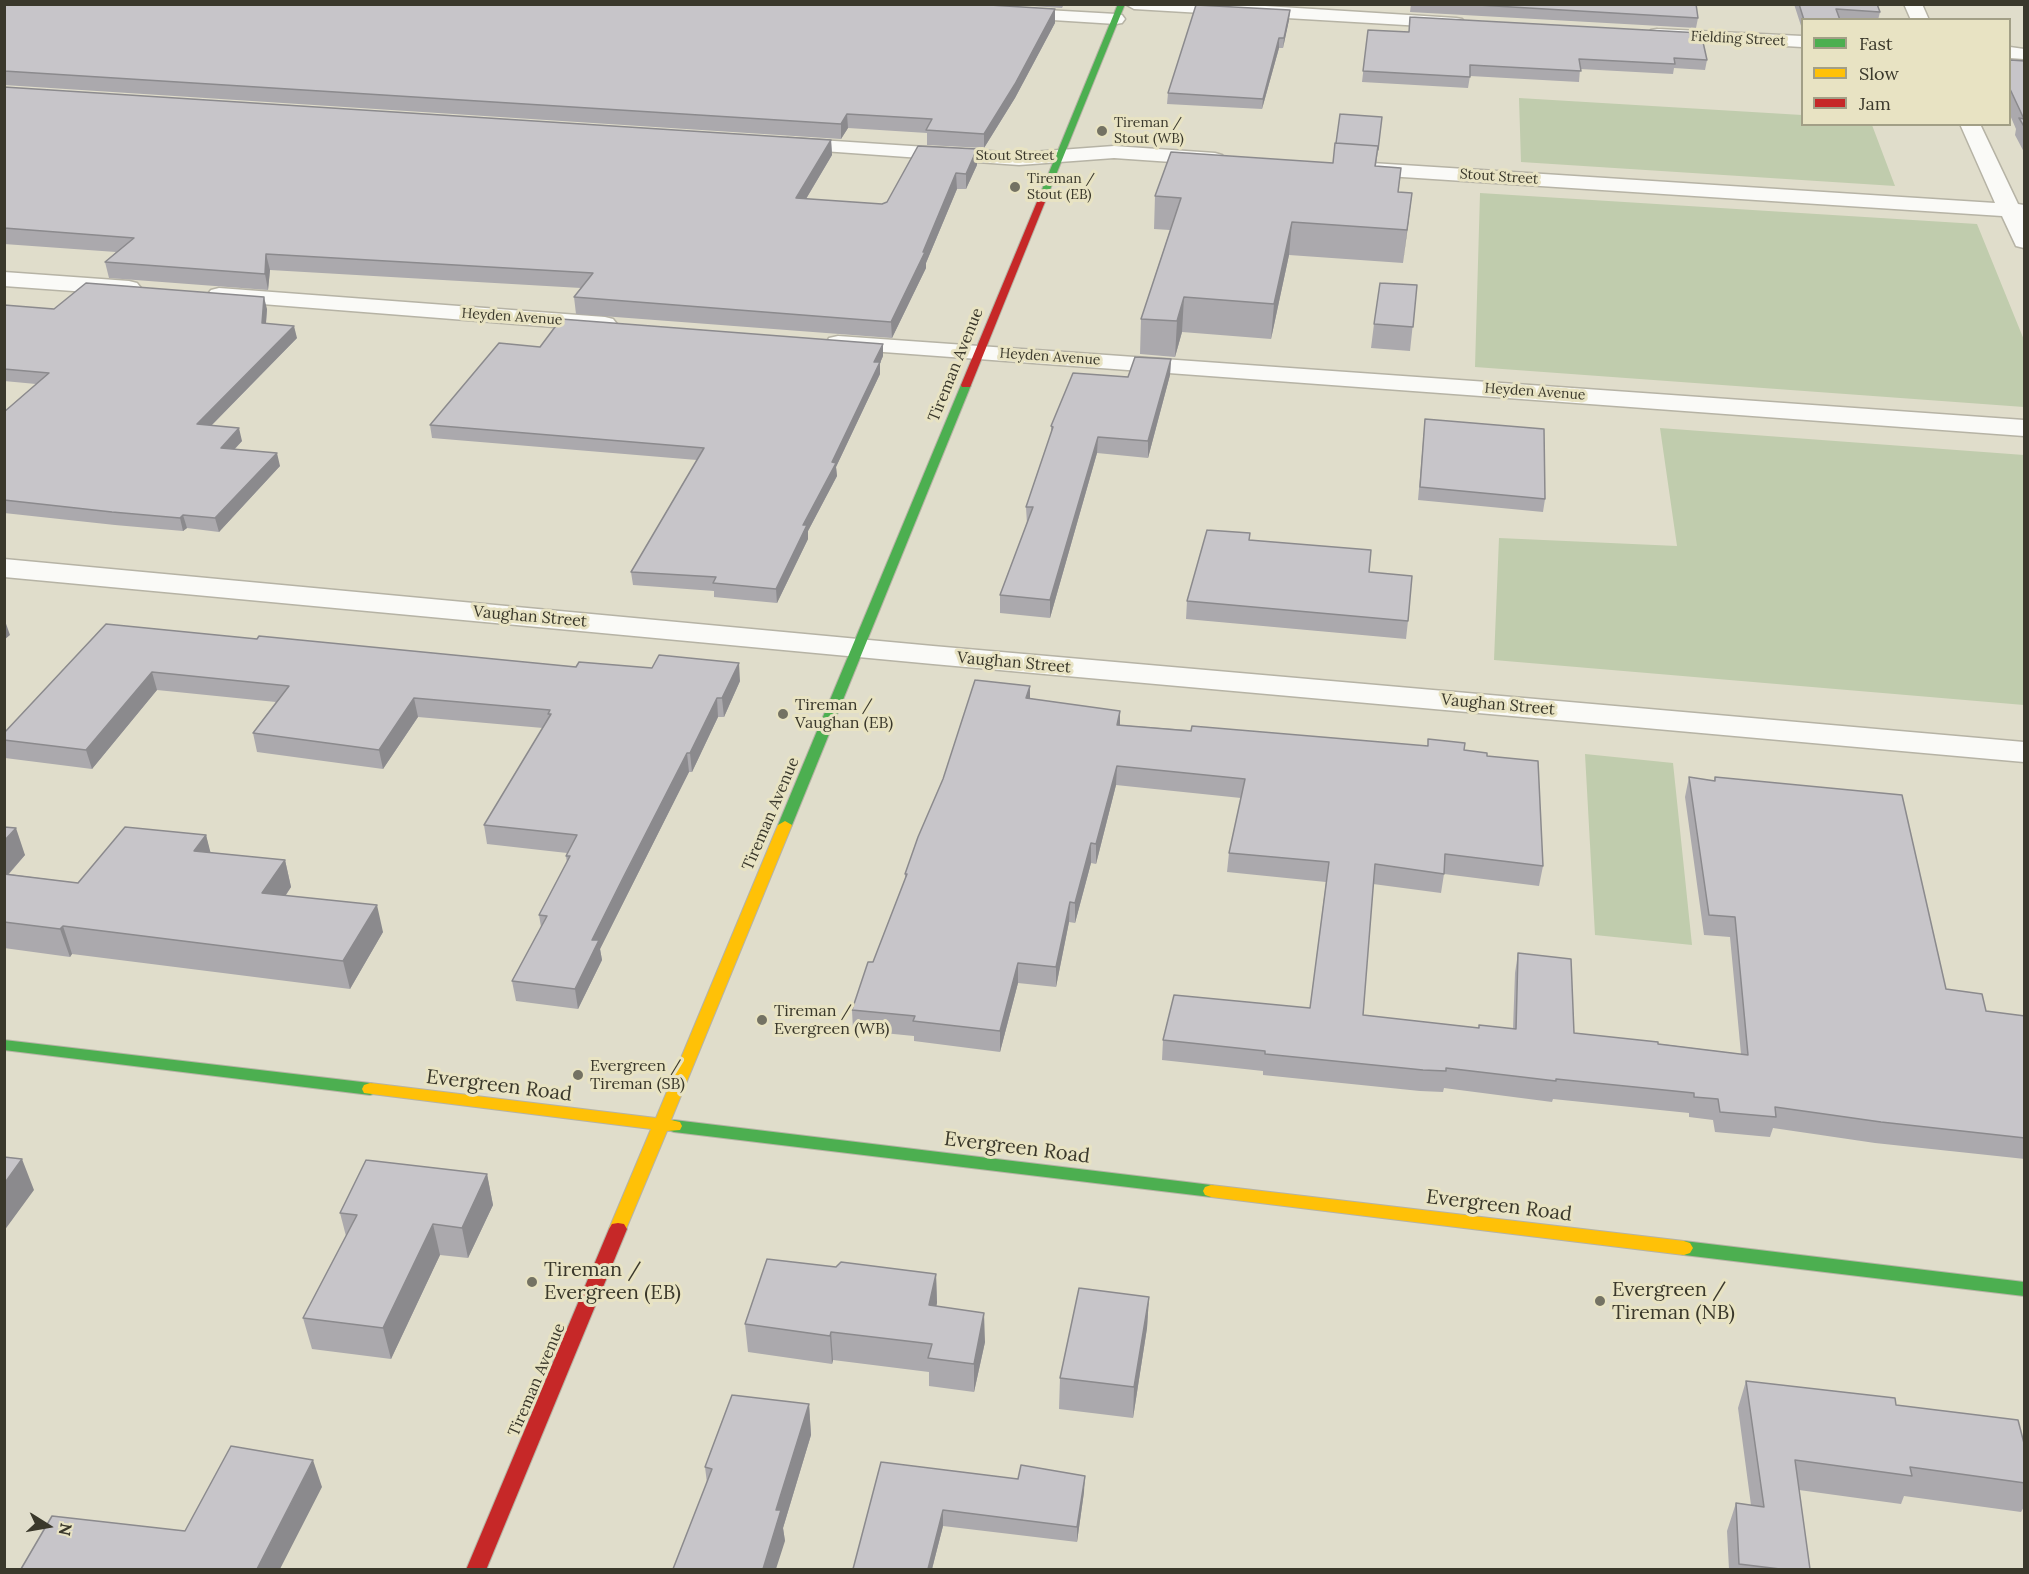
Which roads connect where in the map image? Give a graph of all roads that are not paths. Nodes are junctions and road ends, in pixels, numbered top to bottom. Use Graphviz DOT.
graph roads {
  1 [pos="1134,4"];
  2 [pos="1913,4"];
  3 [pos="994,12"];
  4 [pos="1119,12"];
  5 [pos="1919,18"];
  6 [pos="1469,24"];
  7 [pos="1636,33"];
  8 [pos="1801,42"];
  9 [pos="1971,126"];
  10 [pos="768,143"];
  11 [pos="1060,156"];
  12 [pos="1232,160"];
  13 [pos="1339,166"];
  14 [pos="2018,210"];
  15 [pos="2025,241"];
  16 [pos="4,279"];
  17 [pos="146,290"];
  18 [pos="193,293"];
  19 [pos="630,326"];
  20 [pos="820,341"];
  21 [pos="979,353"];
  22 [pos="2025,428"];
  23 [pos="4,568"];
  24 [pos="859,648"];
  25 [pos="2025,752"];
  26 [pos="4,1045"];
  27 [pos="661,1125"];
  28 [pos="2025,1289"];
  29 [pos="476,1569"];
  1 -- 6 [label="street"];
  2 -- 5 [label="street"];
  3 -- 4 [label="street"];
  4 -- 11 [label="street, Tireman Avenue"];
  7 -- 8 [label="street, Fielding Street"];
  9 -- 14 [label="street"];
  10 -- 11 [label="street, Stout Street"];
  11 -- 12 [label="street, Stout Street"];
  11 -- 21 [label="street, Tireman Avenue"];
  13 -- 14 [label="street, Stout Street"];
  14 -- 15 [label="street"];
  16 -- 17 [label="street"];
  18 -- 19 [label="street, Heyden Avenue"];
  20 -- 21 [label="street, Heyden Avenue"];
  21 -- 22 [label="street, Heyden Avenue"];
  21 -- 24 [label="street, Tireman Avenue"];
  23 -- 24 [label="street, Vaughan Street"];
  24 -- 25 [label="street, Vaughan Street"];
  24 -- 27 [label="street, Tireman Avenue"];
  26 -- 27 [label="street, Evergreen Road"];
  27 -- 28 [label="street, Evergreen Road"];
  27 -- 29 [label="street, Tireman Avenue"];
}
